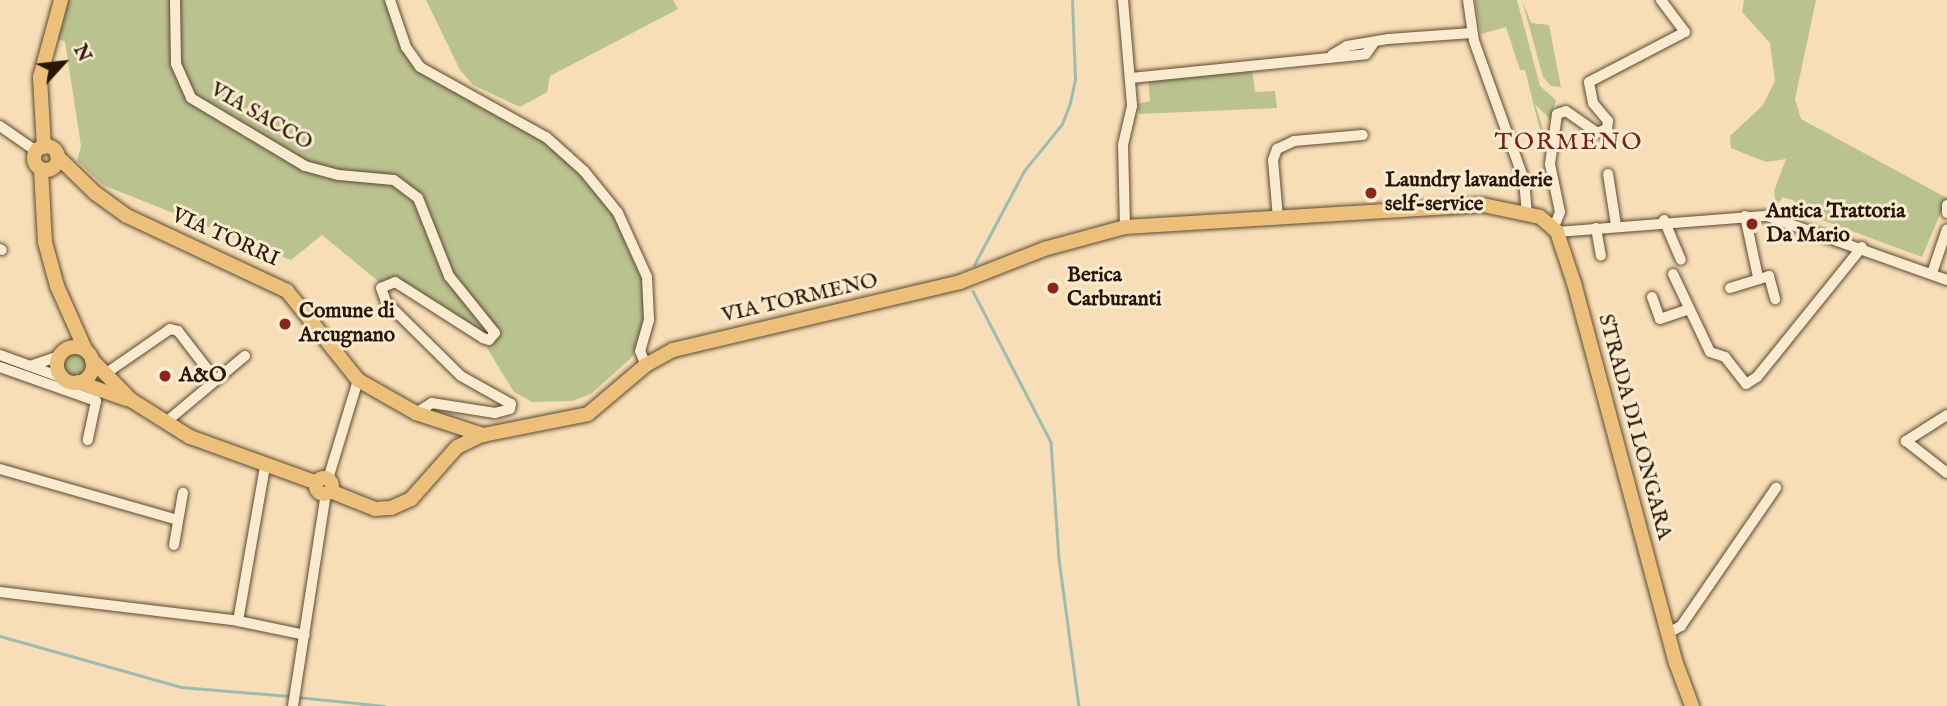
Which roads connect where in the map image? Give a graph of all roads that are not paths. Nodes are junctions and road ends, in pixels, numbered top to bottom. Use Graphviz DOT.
graph roads {
  1 [pos="61,0"];
  2 [pos="175,0"];
  3 [pos="390,0"];
  4 [pos="1123,0"];
  5 [pos="1468,0"];
  6 [pos="1661,0"];
  7 [pos="1472,33"];
  8 [pos="1131,78"];
  9 [pos="0,125"];
  10 [pos="1363,135"];
  11 [pos="40,149"];
  12 [pos="57,156"];
  13 [pos="41,169"];
  14 [pos="1608,174"];
  15 [pos="1947,205"];
  16 [pos="1527,213"];
  17 [pos="1947,213"];
  18 [pos="1745,216"];
  19 [pos="1278,218"];
  20 [pos="1664,220"];
  21 [pos="1616,225"];
  22 [pos="1125,227"];
  23 [pos="1597,228"];
  24 [pos="1555,229"];
  25 [pos="1947,229"];
  26 [pos="1862,247"];
  27 [pos="1601,256"];
  28 [pos="1681,260"];
  29 [pos="1933,273"];
  30 [pos="1673,274"];
  31 [pos="1758,277"];
  32 [pos="1947,280"];
  33 [pos="1730,288"];
  34 [pos="1652,297"];
  35 [pos="1776,299"];
  36 [pos="1689,309"];
  37 [pos="71,320"];
  38 [pos="61,354"];
  39 [pos="0,355"];
  40 [pos="88,355"];
  41 [pos="245,356"];
  42 [pos="646,365"];
  43 [pos="29,366"];
  44 [pos="0,367"];
  45 [pos="105,374"];
  46 [pos="63,378"];
  47 [pos="215,379"];
  48 [pos="358,380"];
  49 [pos="78,382"];
  50 [pos="131,400"];
  51 [pos="416,413"];
  52 [pos="1945,419"];
  53 [pos="166,422"];
  54 [pos="459,429"];
  55 [pos="483,435"];
  56 [pos="88,440"];
  57 [pos="457,447"];
  58 [pos="265,466"];
  59 [pos="0,469"];
  60 [pos="1947,473"];
  61 [pos="325,487"];
  62 [pos="1776,488"];
  63 [pos="183,493"];
  64 [pos="178,520"];
  65 [pos="174,545"];
  66 [pos="0,592"];
  67 [pos="238,621"];
  68 [pos="1668,633"];
  69 [pos="305,635"];
  70 [pos="293,706"];
  71 [pos="1692,706"];
  1 -- 11 [label="main road"];
  2 -- 51 [label="street, VIA SACCO"];
  3 -- 42 [label="street"];
  4 -- 8 [label="street"];
  5 -- 7 [label="street"];
  6 -- 24 [label="street"];
  7 -- 8 [label="street"];
  7 -- 16 [label="street"];
  8 -- 22 [label="street"];
  9 -- 11 [label="street"];
  10 -- 19 [label="street"];
  11 -- 12 [label="main road, VIA TORRI"];
  11 -- 13 [label="main road"];
  12 -- 13 [label="main road"];
  12 -- 48 [label="main road, VIA TORRI"];
  13 -- 37 [label="main road"];
  14 -- 21 [label="street"];
  15 -- 17 [label="street"];
  16 -- 19 [label="main road, VIA TORMENO"];
  16 -- 24 [label="main road, VIA TORMENO"];
  18 -- 20 [label="street"];
  18 -- 26 [label="street"];
  18 -- 31 [label="street"];
  19 -- 22 [label="main road, VIA TORMENO"];
  20 -- 21 [label="street"];
  20 -- 28 [label="street"];
  21 -- 23 [label="street"];
  22 -- 42 [label="main road, VIA TORMENO"];
  23 -- 24 [label="street"];
  23 -- 27 [label="street"];
  24 -- 68 [label="main road, STRADA DI LONGARA"];
  25 -- 29 [label="street"];
  26 -- 29 [label="street"];
  26 -- 36 [label="street"];
  29 -- 32 [label="street"];
  30 -- 36 [label="street"];
  31 -- 33 [label="street"];
  31 -- 35 [label="street"];
  34 -- 36 [label="street"];
  37 -- 38 [label="main road"];
  37 -- 40 [label="main road"];
  38 -- 40 [label="main road"];
  38 -- 43 [label="street"];
  38 -- 46 [label="main road"];
  39 -- 43 [label="street"];
  40 -- 45 [label="main road"];
  40 -- 49 [label="main road"];
  41 -- 47 [label="street"];
  42 -- 55 [label="main road, VIA TORMENO"];
  43 -- 46 [label="street"];
  44 -- 56 [label="street"];
  45 -- 47 [label="street"];
  45 -- 50 [label="main road"];
  46 -- 49 [label="main road"];
  47 -- 53 [label="street"];
  48 -- 51 [label="main road, VIA TORMENO"];
  48 -- 61 [label="street"];
  49 -- 50 [label="main road"];
  50 -- 53 [label="main road"];
  51 -- 54 [label="main road, VIA TORMENO"];
  52 -- 60 [label="street"];
  53 -- 58 [label="main road"];
  54 -- 55 [label="main road, VIA TORMENO"];
  54 -- 57 [label="main road"];
  55 -- 57 [label="main road"];
  57 -- 61 [label="main road"];
  58 -- 61 [label="main road"];
  58 -- 67 [label="street"];
  59 -- 64 [label="street"];
  61 -- 69 [label="street"];
  62 -- 68 [label="street"];
  63 -- 64 [label="street"];
  64 -- 65 [label="street"];
  66 -- 67 [label="street"];
  67 -- 69 [label="street"];
  68 -- 71 [label="main road, STRADA DI LONGARA"];
  69 -- 70 [label="street"];
}
